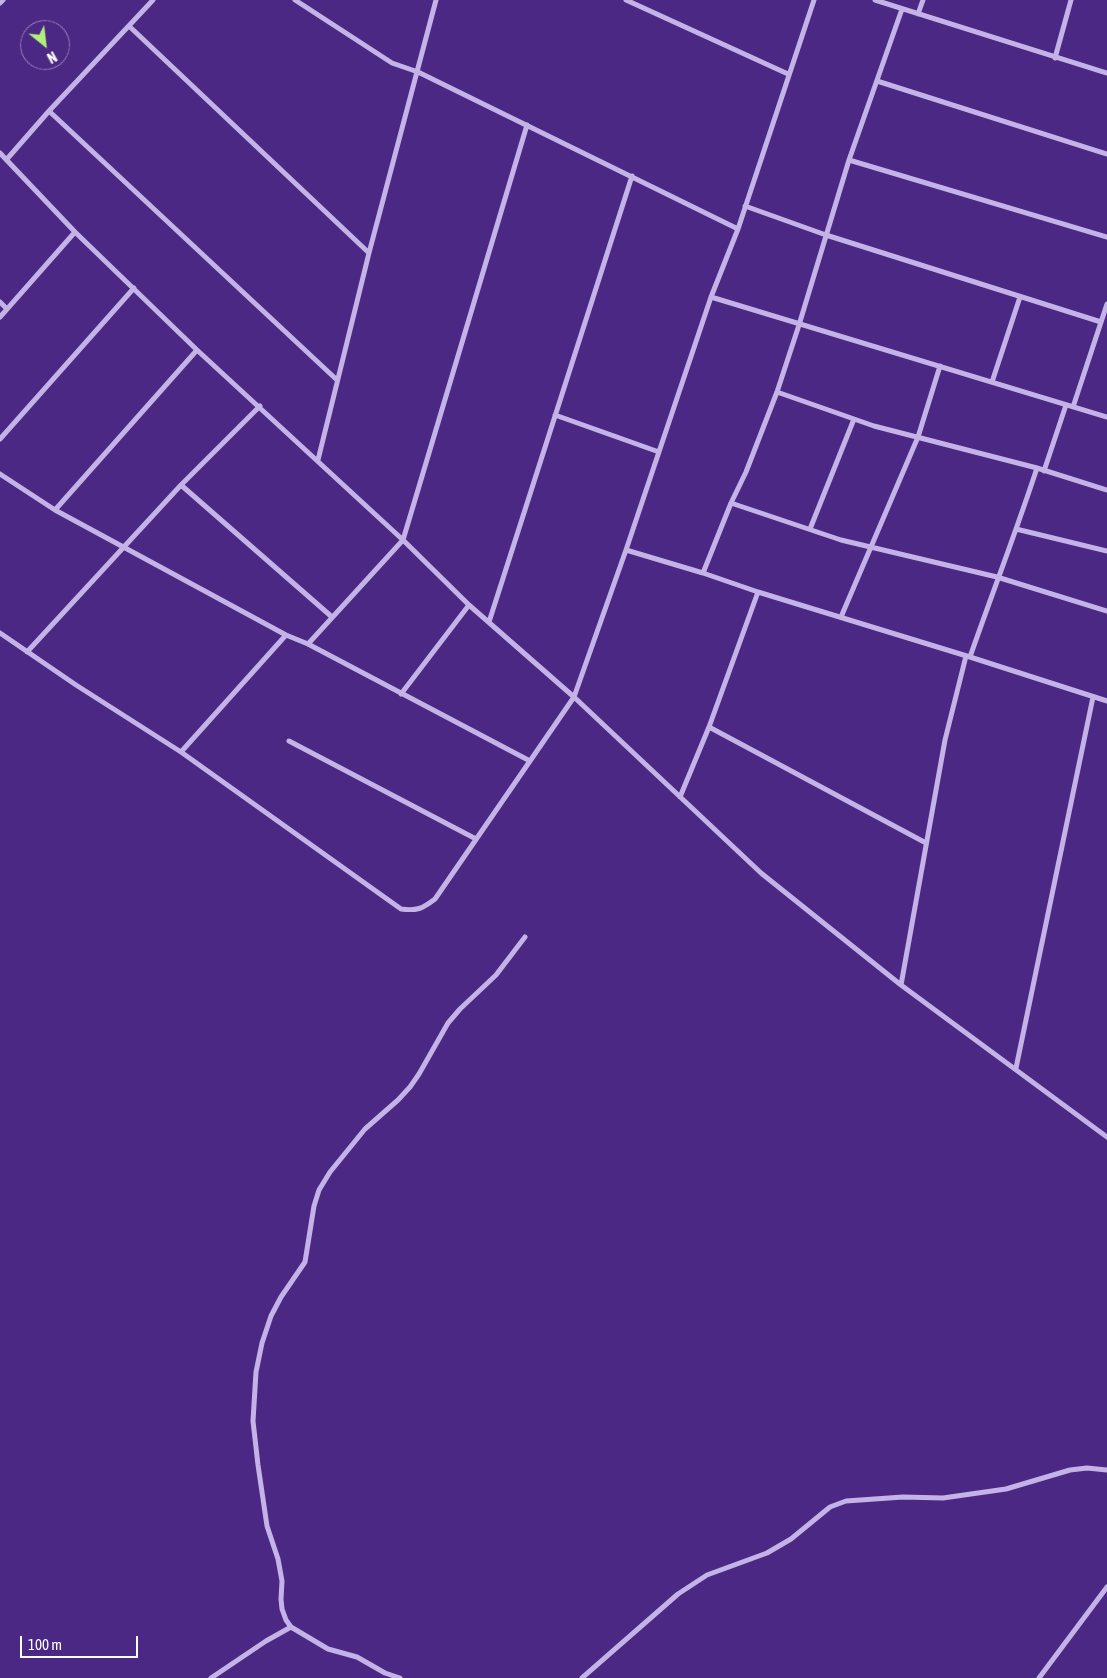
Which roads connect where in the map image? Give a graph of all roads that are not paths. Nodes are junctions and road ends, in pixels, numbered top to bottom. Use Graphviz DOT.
graph roads {
  1 [pos="3,0"];
  2 [pos="153,0"];
  3 [pos="295,0"];
  4 [pos="436,0"];
  5 [pos="626,0"];
  6 [pos="814,0"];
  7 [pos="875,0"];
  8 [pos="923,0"];
  9 [pos="1071,0"];
  10 [pos="0,3"];
  11 [pos="902,9"];
  12 [pos="918,14"];
  13 [pos="129,26"];
  14 [pos="1055,58"];
  15 [pos="418,72"];
  16 [pos="1107,73"];
  17 [pos="788,74"];
  18 [pos="877,81"];
  19 [pos="49,111"];
  20 [pos="527,125"];
  21 [pos="0,153"];
  22 [pos="1107,154"];
  23 [pos="6,159"];
  24 [pos="849,160"];
  25 [pos="632,176"];
  26 [pos="745,206"];
  27 [pos="738,228"];
  28 [pos="75,232"];
  29 [pos="826,235"];
  30 [pos="1107,237"];
  31 [pos="369,253"];
  32 [pos="134,288"];
  33 [pos="1020,297"];
  34 [pos="711,298"];
  35 [pos="0,302"];
  36 [pos="1107,304"];
  37 [pos="7,309"];
  38 [pos="0,317"];
  39 [pos="1101,322"];
  40 [pos="799,325"];
  41 [pos="197,350"];
  42 [pos="940,366"];
  43 [pos="337,380"];
  44 [pos="992,382"];
  45 [pos="777,392"];
  46 [pos="1066,405"];
  47 [pos="260,406"];
  48 [pos="1073,407"];
  49 [pos="555,416"];
  50 [pos="1107,417"];
  51 [pos="854,419"];
  52 [pos="918,437"];
  53 [pos="0,439"];
  54 [pos="659,452"];
  55 [pos="318,460"];
  56 [pos="1036,468"];
  57 [pos="1044,471"];
  58 [pos="0,474"];
  59 [pos="181,485"];
  60 [pos="1107,490"];
  61 [pos="731,503"];
  62 [pos="55,510"];
  63 [pos="810,529"];
  64 [pos="1016,529"];
  65 [pos="403,540"];
  66 [pos="124,546"];
  67 [pos="871,546"];
  68 [pos="626,550"];
  69 [pos="1107,552"];
  70 [pos="703,572"];
  71 [pos="997,577"];
  72 [pos="758,592"];
  73 [pos="469,605"];
  74 [pos="1107,612"];
  75 [pos="332,617"];
  76 [pos="841,617"];
  77 [pos="489,622"];
  78 [pos="0,633"];
  79 [pos="286,635"];
  80 [pos="308,644"];
  81 [pos="27,652"];
  82 [pos="968,657"];
  83 [pos="401,694"];
  84 [pos="574,697"];
  85 [pos="1094,697"];
  86 [pos="1107,701"];
  87 [pos="709,726"];
  88 [pos="289,741"];
  89 [pos="181,752"];
  90 [pos="530,761"];
  91 [pos="680,797"];
  92 [pos="476,839"];
  93 [pos="926,843"];
  94 [pos="525,937"];
  95 [pos="901,985"];
  96 [pos="1016,1068"];
  97 [pos="1107,1137"];
  98 [pos="1107,1470"];
  99 [pos="1107,1588"];
  100 [pos="291,1627"];
  101 [pos="211,1678"];
  102 [pos="400,1678"];
  103 [pos="582,1678"];
  104 [pos="1039,1678"];
  1 -- 10 [label="street"];
  2 -- 13 [label="street"];
  3 -- 15 [label="street"];
  4 -- 15 [label="street"];
  5 -- 17 [label="street"];
  6 -- 17 [label="street"];
  7 -- 11 [label="street"];
  8 -- 12 [label="street"];
  9 -- 14 [label="street"];
  11 -- 12 [label="street"];
  11 -- 18 [label="street"];
  12 -- 14 [label="street"];
  13 -- 19 [label="street"];
  13 -- 31 [label="street"];
  14 -- 16 [label="street"];
  15 -- 20 [label="street"];
  15 -- 31 [label="street"];
  17 -- 26 [label="street"];
  18 -- 22 [label="street"];
  18 -- 24 [label="street"];
  19 -- 23 [label="street"];
  19 -- 43 [label="street"];
  20 -- 25 [label="street"];
  20 -- 65 [label="street"];
  21 -- 23 [label="street"];
  23 -- 28 [label="street"];
  24 -- 29 [label="street"];
  24 -- 30 [label="street"];
  25 -- 27 [label="street"];
  25 -- 49 [label="street"];
  26 -- 27 [label="street"];
  26 -- 29 [label="street"];
  27 -- 34 [label="street"];
  28 -- 32 [label="street"];
  28 -- 37 [label="street"];
  29 -- 33 [label="street"];
  29 -- 40 [label="street"];
  31 -- 43 [label="street"];
  32 -- 41 [label="street"];
  32 -- 53 [label="street"];
  33 -- 39 [label="street"];
  33 -- 44 [label="street"];
  34 -- 40 [label="street"];
  34 -- 54 [label="street"];
  35 -- 37 [label="street"];
  36 -- 39 [label="street"];
  37 -- 38 [label="street"];
  39 -- 48 [label="street"];
  40 -- 42 [label="street"];
  40 -- 45 [label="street"];
  41 -- 47 [label="street"];
  41 -- 62 [label="street"];
  42 -- 44 [label="street"];
  42 -- 52 [label="street"];
  43 -- 55 [label="street"];
  44 -- 46 [label="street"];
  45 -- 51 [label="street"];
  45 -- 61 [label="street"];
  46 -- 48 [label="street"];
  46 -- 57 [label="street"];
  47 -- 55 [label="street"];
  47 -- 59 [label="street"];
  48 -- 50 [label="street"];
  49 -- 54 [label="street"];
  49 -- 77 [label="street"];
  51 -- 52 [label="street"];
  51 -- 63 [label="street"];
  52 -- 56 [label="street"];
  52 -- 67 [label="street"];
  54 -- 68 [label="street"];
  55 -- 65 [label="street"];
  56 -- 57 [label="street"];
  56 -- 64 [label="street"];
  57 -- 60 [label="street"];
  58 -- 62 [label="street"];
  59 -- 66 [label="street"];
  59 -- 75 [label="street"];
  61 -- 63 [label="street"];
  61 -- 70 [label="street"];
  62 -- 66 [label="street"];
  63 -- 67 [label="street"];
  64 -- 69 [label="street"];
  64 -- 71 [label="street"];
  65 -- 73 [label="street"];
  65 -- 75 [label="street"];
  66 -- 79 [label="street"];
  66 -- 81 [label="street"];
  67 -- 71 [label="street"];
  67 -- 76 [label="street"];
  68 -- 70 [label="street"];
  68 -- 84 [label="street"];
  70 -- 72 [label="street"];
  71 -- 74 [label="street"];
  71 -- 82 [label="street"];
  72 -- 76 [label="street"];
  72 -- 87 [label="street"];
  73 -- 77 [label="street"];
  73 -- 83 [label="street"];
  75 -- 80 [label="street"];
  76 -- 82 [label="street"];
  77 -- 84 [label="street"];
  78 -- 81 [label="street"];
  79 -- 80 [label="street"];
  79 -- 89 [label="street"];
  80 -- 83 [label="street"];
  81 -- 89 [label="street"];
  82 -- 85 [label="street"];
  82 -- 93 [label="street"];
  83 -- 90 [label="street"];
  84 -- 90 [label="street"];
  84 -- 91 [label="street"];
  85 -- 86 [label="street"];
  85 -- 96 [label="street"];
  87 -- 91 [label="street"];
  87 -- 93 [label="street"];
  88 -- 92 [label="street"];
  89 -- 92 [label="street"];
  90 -- 92 [label="street"];
  91 -- 95 [label="street"];
  93 -- 95 [label="street"];
  94 -- 100 [label="street"];
  95 -- 96 [label="street"];
  96 -- 97 [label="street"];
  98 -- 103 [label="street"];
  99 -- 104 [label="street"];
  100 -- 101 [label="street"];
  100 -- 102 [label="street"];
}
